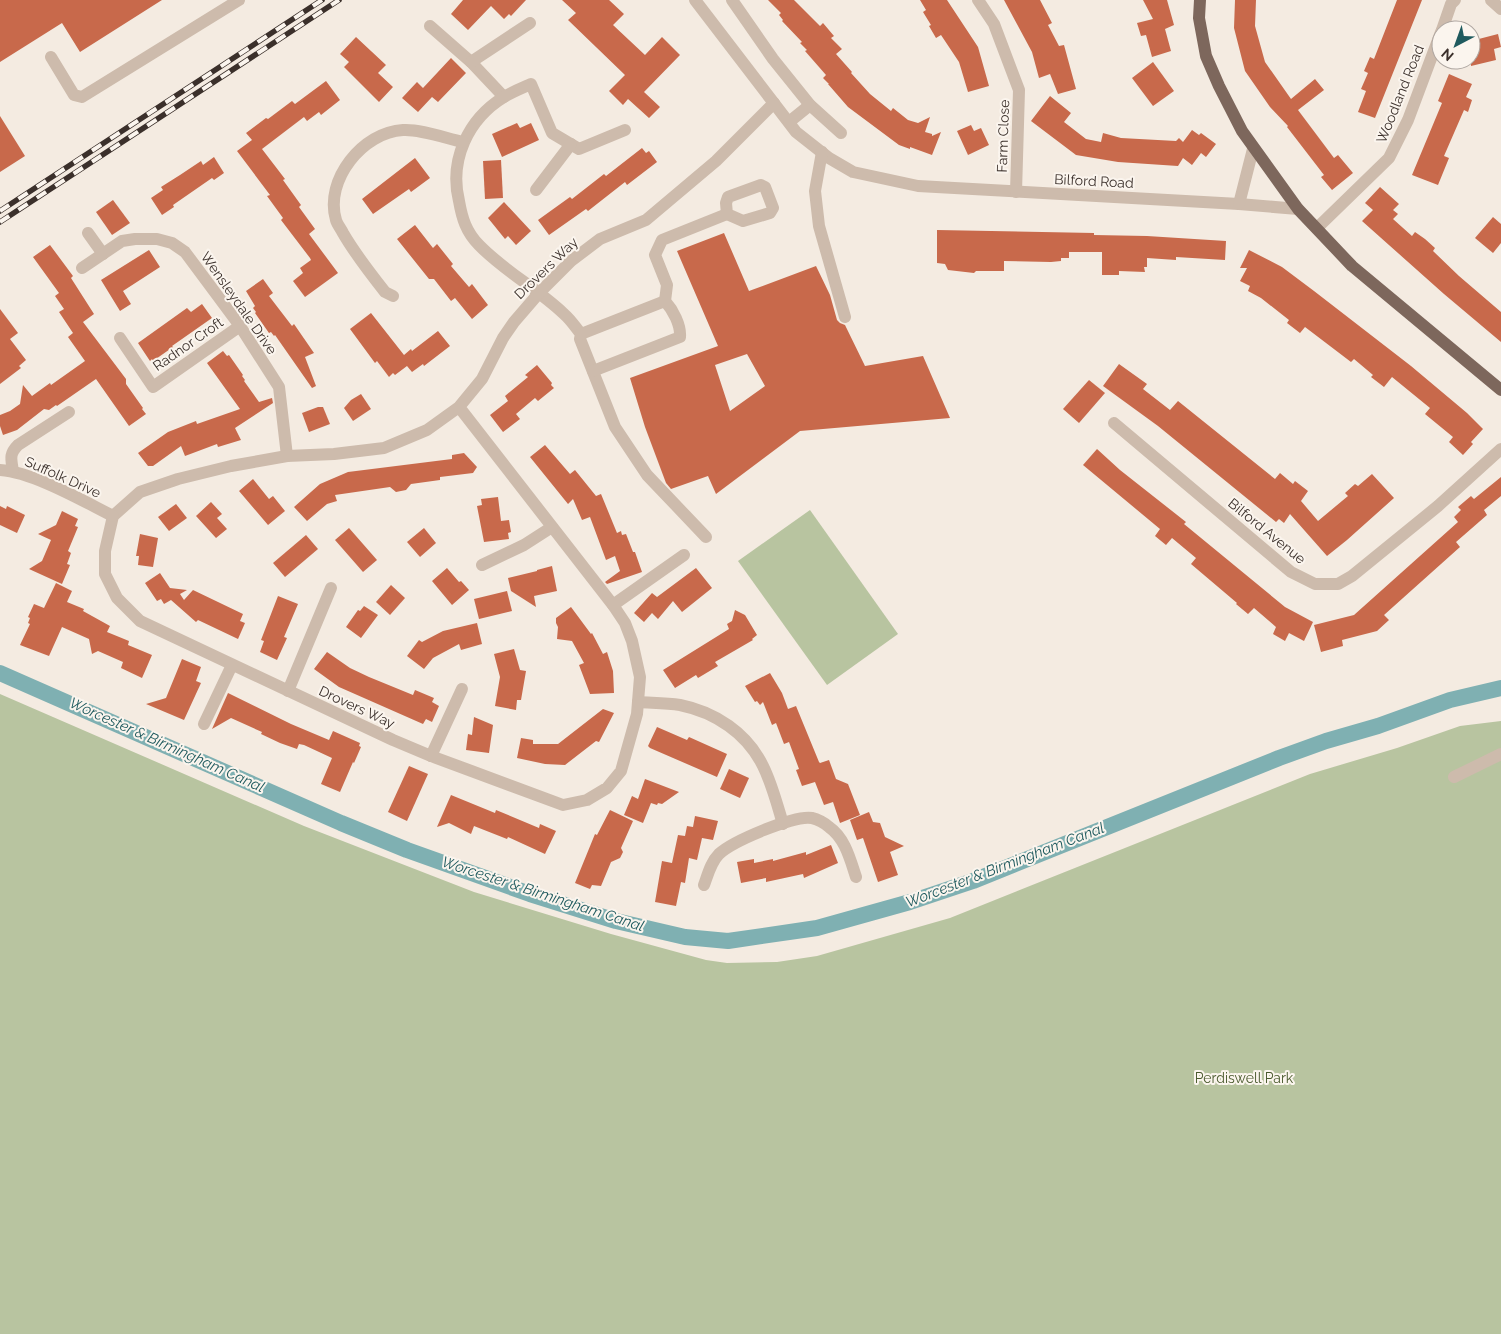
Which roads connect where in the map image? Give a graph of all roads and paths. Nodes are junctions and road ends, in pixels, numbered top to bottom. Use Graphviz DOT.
graph roads {
  1 [pos="239,0"];
  2 [pos="695,0"];
  3 [pos="732,0"];
  4 [pos="978,0"];
  5 [pos="1200,0"];
  6 [pos="1456,0"];
  7 [pos="1491,0"];
  8 [pos="1501,9"];
  9 [pos="1445,20"];
  10 [pos="530,23"];
  11 [pos="430,26"];
  12 [pos="51,57"];
  13 [pos="1431,58"];
  14 [pos="471,62"];
  15 [pos="504,97"];
  16 [pos="774,104"];
  17 [pos="810,105"];
  18 [pos="788,122"];
  19 [pos="625,130"];
  20 [pos="841,134"];
  21 [pos="463,142"];
  22 [pos="571,144"];
  23 [pos="1253,148"];
  24 [pos="822,152"];
  25 [pos="536,190"];
  26 [pos="1016,192"];
  27 [pos="1239,204"];
  28 [pos="1298,209"];
  29 [pos="727,214"];
  30 [pos="1318,228"];
  31 [pos="88,233"];
  32 [pos="103,254"];
  33 [pos="82,268"];
  34 [pos="539,293"];
  35 [pos="393,296"];
  36 [pos="665,302"];
  37 [pos="845,316"];
  38 [pos="240,326"];
  39 [pos="581,334"];
  40 [pos="120,338"];
  41 [pos="593,371"];
  42 [pos="1501,390"];
  43 [pos="460,407"];
  44 [pos="69,412"];
  45 [pos="1114,423"];
  46 [pos="1501,449"];
  47 [pos="287,456"];
  48 [pos="0,470"];
  49 [pos="13,470"];
  50 [pos="113,516"];
  51 [pos="552,527"];
  52 [pos="706,537"];
  53 [pos="684,555"];
  54 [pos="482,565"];
  55 [pos="331,588"];
  56 [pos="613,605"];
  57 [pos="232,665"];
  58 [pos="462,688"];
  59 [pos="288,691"];
  60 [pos="638,702"];
  61 [pos="204,724"];
  62 [pos="1501,754"];
  63 [pos="431,756"];
  64 [pos="1454,777"];
  65 [pos="783,824"];
  66 [pos="856,876"];
  67 [pos="704,885"];
  1 -- 12 [label="street"];
  2 -- 16 [label="street, Bilford Road"];
  3 -- 17 [label="street"];
  4 -- 26 [label="street, Farm Close"];
  5 -- 23 [label="main road"];
  6 -- 9 [label="street, Woodland Road"];
  7 -- 8 [label="street"];
  10 -- 14 [label="street"];
  11 -- 14 [label="street"];
  13 -- 30 [label="street, Woodland Road"];
  14 -- 15 [label="street"];
  15 -- 21 [label="street"];
  15 -- 22 [label="street"];
  16 -- 18 [label="street, Bilford Road"];
  16 -- 34 [label="street, Drovers Way"];
  17 -- 18 [label="street"];
  17 -- 20 [label="street"];
  18 -- 24 [label="street, Bilford Road"];
  19 -- 22 [label="street"];
  21 -- 34 [label="street"];
  21 -- 35 [label="street"];
  22 -- 25 [label="street"];
  23 -- 27 [label="street"];
  23 -- 28 [label="main road"];
  24 -- 26 [label="street, Bilford Road"];
  24 -- 37 [label="street"];
  26 -- 27 [label="street, Bilford Road"];
  27 -- 28 [label="street, Bilford Road"];
  28 -- 30 [label="main road"];
  29 -- 36 [label="street"];
  30 -- 42 [label="main road"];
  31 -- 32 [label="street"];
  32 -- 33 [label="street, Wensleydale Drive"];
  32 -- 38 [label="street, Wensleydale Drive"];
  34 -- 39 [label="street"];
  34 -- 43 [label="street, Drovers Way"];
  36 -- 39 [label="street"];
  36 -- 41 [label="street"];
  38 -- 40 [label="street, Radnor Croft"];
  38 -- 47 [label="street, Wensleydale Drive"];
  39 -- 41 [label="street"];
  41 -- 52 [label="street"];
  43 -- 47 [label="street, Drovers Way"];
  43 -- 51 [label="street, Drovers Way"];
  44 -- 49 [label="street"];
  45 -- 46 [label="street, Bilford Avenue"];
  47 -- 50 [label="street, Drovers Way"];
  48 -- 49 [label="street, Suffolk Drive"];
  49 -- 50 [label="street, Suffolk Drive"];
  50 -- 57 [label="street, Drovers Way"];
  51 -- 54 [label="street"];
  51 -- 56 [label="street, Drovers Way"];
  53 -- 56 [label="street"];
  55 -- 59 [label="street"];
  56 -- 60 [label="street, Drovers Way"];
  57 -- 59 [label="street, Drovers Way"];
  57 -- 61 [label="street"];
  58 -- 63 [label="street"];
  59 -- 63 [label="street, Drovers Way"];
  60 -- 63 [label="street, Drovers Way"];
  60 -- 65 [label="street"];
  62 -- 64 [label="street"];
  65 -- 66 [label="street"];
  65 -- 67 [label="street"];
}
